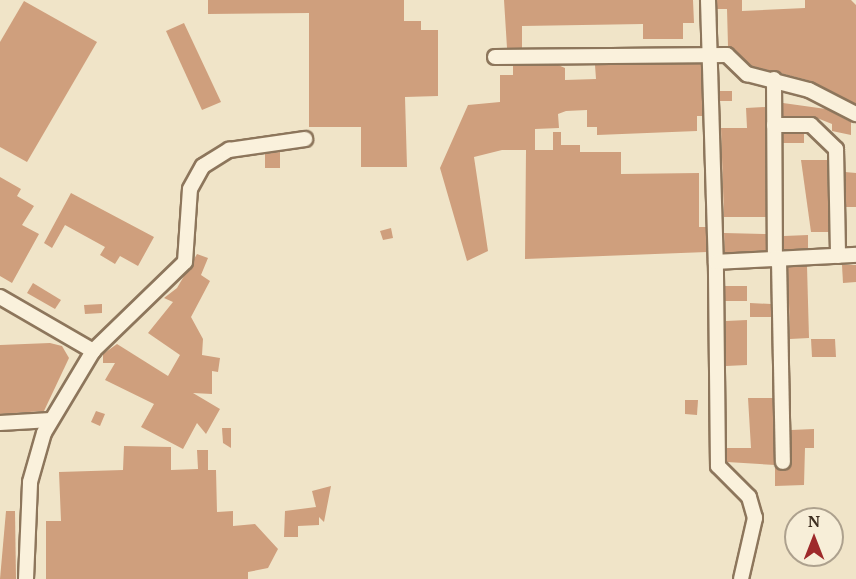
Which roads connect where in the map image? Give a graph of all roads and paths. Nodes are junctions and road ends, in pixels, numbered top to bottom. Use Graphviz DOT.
graph roads {
  1 [pos="708,0"];
  2 [pos="711,54"];
  3 [pos="495,57"];
  4 [pos="774,79"];
  5 [pos="856,114"];
  6 [pos="774,125"];
  7 [pos="305,139"];
  8 [pos="856,255"];
  9 [pos="838,256"];
  10 [pos="777,260"];
  11 [pos="716,262"];
  12 [pos="0,297"];
  13 [pos="93,351"];
  14 [pos="51,420"];
  15 [pos="0,423"];
  16 [pos="783,462"];
  17 [pos="26,579"];
  18 [pos="741,579"];
  1 -- 2 [label="street"];
  2 -- 3 [label="street"];
  2 -- 4 [label="street"];
  2 -- 11 [label="street"];
  4 -- 5 [label="street"];
  4 -- 6 [label="street"];
  6 -- 9 [label="street"];
  6 -- 10 [label="street"];
  7 -- 13 [label="street"];
  8 -- 9 [label="street"];
  9 -- 10 [label="street"];
  10 -- 11 [label="street"];
  10 -- 16 [label="street"];
  11 -- 18 [label="street"];
  12 -- 13 [label="street"];
  13 -- 14 [label="street"];
  14 -- 15 [label="street"];
  14 -- 17 [label="street"];
}
